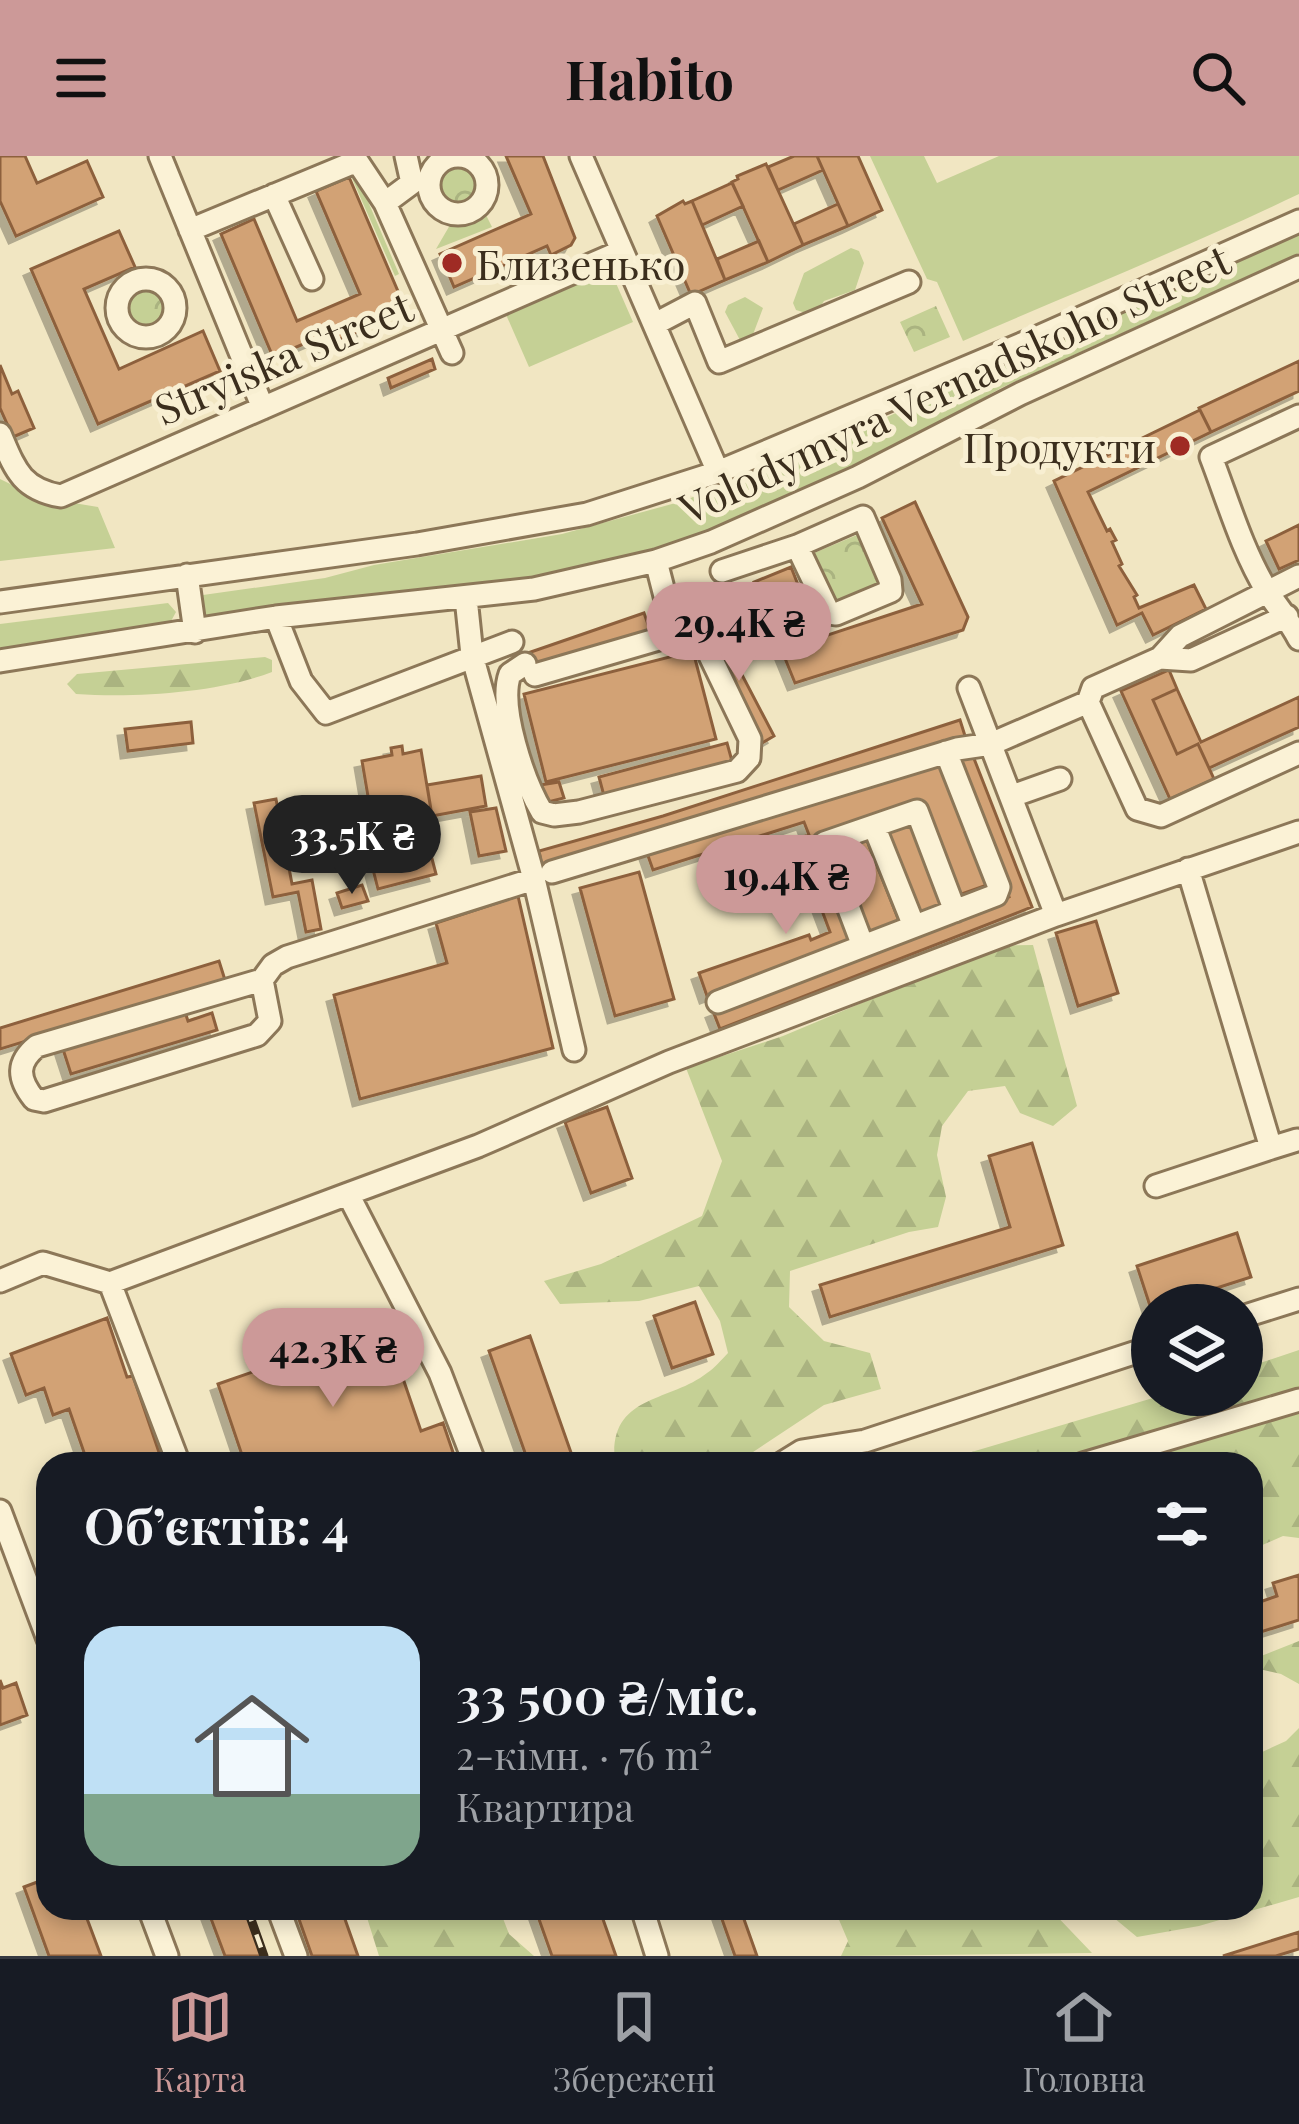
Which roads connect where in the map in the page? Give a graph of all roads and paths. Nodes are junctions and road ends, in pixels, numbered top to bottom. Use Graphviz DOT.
graph roads {
  1 [pos="160,156"];
  2 [pos="406,156"];
  3 [pos="581,156"];
  4 [pos="274,194"];
  5 [pos="385,202"];
  6 [pos="1299,221"];
  7 [pos="190,230"];
  8 [pos="622,251"];
  9 [pos="205,267"];
  10 [pos="1299,267"];
  11 [pos="312,279"];
  12 [pos="908,281"];
  13 [pos="169,291"];
  14 [pos="655,324"];
  15 [pos="442,331"];
  16 [pos="452,353"];
  17 [pos="263,408"];
  18 [pos="1299,416"];
  19 [pos="0,434"];
  20 [pos="718,472"];
  21 [pos="796,546"];
  22 [pos="656,561"];
  23 [pos="722,572"];
  24 [pos="187,575"];
  25 [pos="1299,576"];
  26 [pos="1267,591"];
  27 [pos="466,598"];
  28 [pos="0,602"];
  29 [pos="1287,616"];
  30 [pos="276,617"];
  31 [pos="680,626"];
  32 [pos="195,632"];
  33 [pos="1299,639"];
  34 [pos="512,642"];
  35 [pos="472,655"];
  36 [pos="1160,658"];
  37 [pos="0,661"];
  38 [pos="969,688"];
  39 [pos="1088,702"];
  40 [pos="991,743"];
  41 [pos="946,752"];
  42 [pos="1299,753"];
  43 [pos="1060,779"];
  44 [pos="1012,796"];
  45 [pos="874,826"];
  46 [pos="1299,832"];
  47 [pos="1188,869"];
  48 [pos="543,875"];
  49 [pos="955,911"];
  50 [pos="1057,915"];
  51 [pos="914,926"];
  52 [pos="863,946"];
  53 [pos="262,980"];
  54 [pos="718,1002"];
  55 [pos="574,1050"];
  56 [pos="1297,1140"];
  57 [pos="1271,1148"];
  58 [pos="1156,1186"];
  59 [pos="348,1194"];
  60 [pos="0,1281"];
  61 [pos="110,1283"];
  62 [pos="1299,1299"];
  63 [pos="1263,1310"];
  64 [pos="1131,1354"];
  65 [pos="1299,1400"];
  66 [pos="173,1452"];
  67 [pos="471,1452"];
  68 [pos="800,1452"];
  69 [pos="1124,1452"];
  70 [pos="0,1511"];
  71 [pos="36,1608"];
  72 [pos="154,1920"];
  73 [pos="282,1920"];
  74 [pos="646,1920"];
  75 [pos="167,1956"];
  76 [pos="296,1956"];
  77 [pos="657,1956"];
  1 -- 7 [label="street"];
  2 -- 5 [label="street"];
  3 -- 8 [label="street"];
  4 -- 5 [label="street"];
  4 -- 7 [label="street"];
  4 -- 11 [label="street"];
  5 -- 15 [label="street"];
  6 -- 20 [label="street, Volodymyra Vernadskoho Street"];
  7 -- 9 [label="street"];
  8 -- 14 [label="street"];
  8 -- 15 [label="street, Stryiska Street"];
  9 -- 13 [label="street"];
  9 -- 17 [label="street"];
  10 -- 22 [label="street, Volodymyra Vernadskoho Street"];
  12 -- 14 [label="street"];
  14 -- 20 [label="street"];
  15 -- 16 [label="street"];
  15 -- 17 [label="street, Stryiska Street"];
  17 -- 19 [label="street, Stryiska Street"];
  18 -- 26 [label="street"];
  20 -- 24 [label="street, Volodymyra Vernadskoho Street"];
  21 -- 21 [label="street"];
  21 -- 23 [label="street"];
  22 -- 27 [label="street, Volodymyra Vernadskoho Street"];
  22 -- 31 [label="street"];
  24 -- 28 [label="street, Volodymyra Vernadskoho Street"];
  24 -- 32 [label="street"];
  25 -- 26 [label="street"];
  26 -- 29 [label="street"];
  26 -- 36 [label="street"];
  27 -- 30 [label="street, Volodymyra Vernadskoho Street"];
  27 -- 35 [label="street"];
  29 -- 33 [label="street"];
  29 -- 36 [label="street"];
  30 -- 32 [label="street, Volodymyra Vernadskoho Street"];
  30 -- 35 [label="street"];
  31 -- 31 [label="street"];
  32 -- 37 [label="street, Volodymyra Vernadskoho Street"];
  34 -- 35 [label="street"];
  35 -- 48 [label="street"];
  36 -- 39 [label="street"];
  38 -- 40 [label="street"];
  39 -- 40 [label="street"];
  39 -- 42 [label="street"];
  40 -- 41 [label="street"];
  40 -- 44 [label="street"];
  41 -- 48 [label="street"];
  41 -- 49 [label="street"];
  43 -- 44 [label="street"];
  44 -- 50 [label="street"];
  45 -- 49 [label="street"];
  45 -- 51 [label="street"];
  45 -- 52 [label="street"];
  46 -- 47 [label="street"];
  47 -- 50 [label="street"];
  47 -- 57 [label="street"];
  48 -- 53 [label="street"];
  48 -- 55 [label="street"];
  49 -- 51 [label="street"];
  50 -- 59 [label="street"];
  51 -- 52 [label="street"];
  52 -- 54 [label="street"];
  53 -- 53 [label="street"];
  56 -- 57 [label="street"];
  57 -- 58 [label="street"];
  59 -- 61 [label="street"];
  59 -- 67 [label="street"];
  60 -- 61 [label="street"];
  61 -- 66 [label="street"];
  62 -- 63 [label="street"];
  64 -- 68 [label="street"];
  65 -- 69 [label="street"];
  70 -- 71 [label="street"];
  72 -- 75 [label="street"];
  73 -- 76 [label="street"];
  74 -- 77 [label="street"];
}
